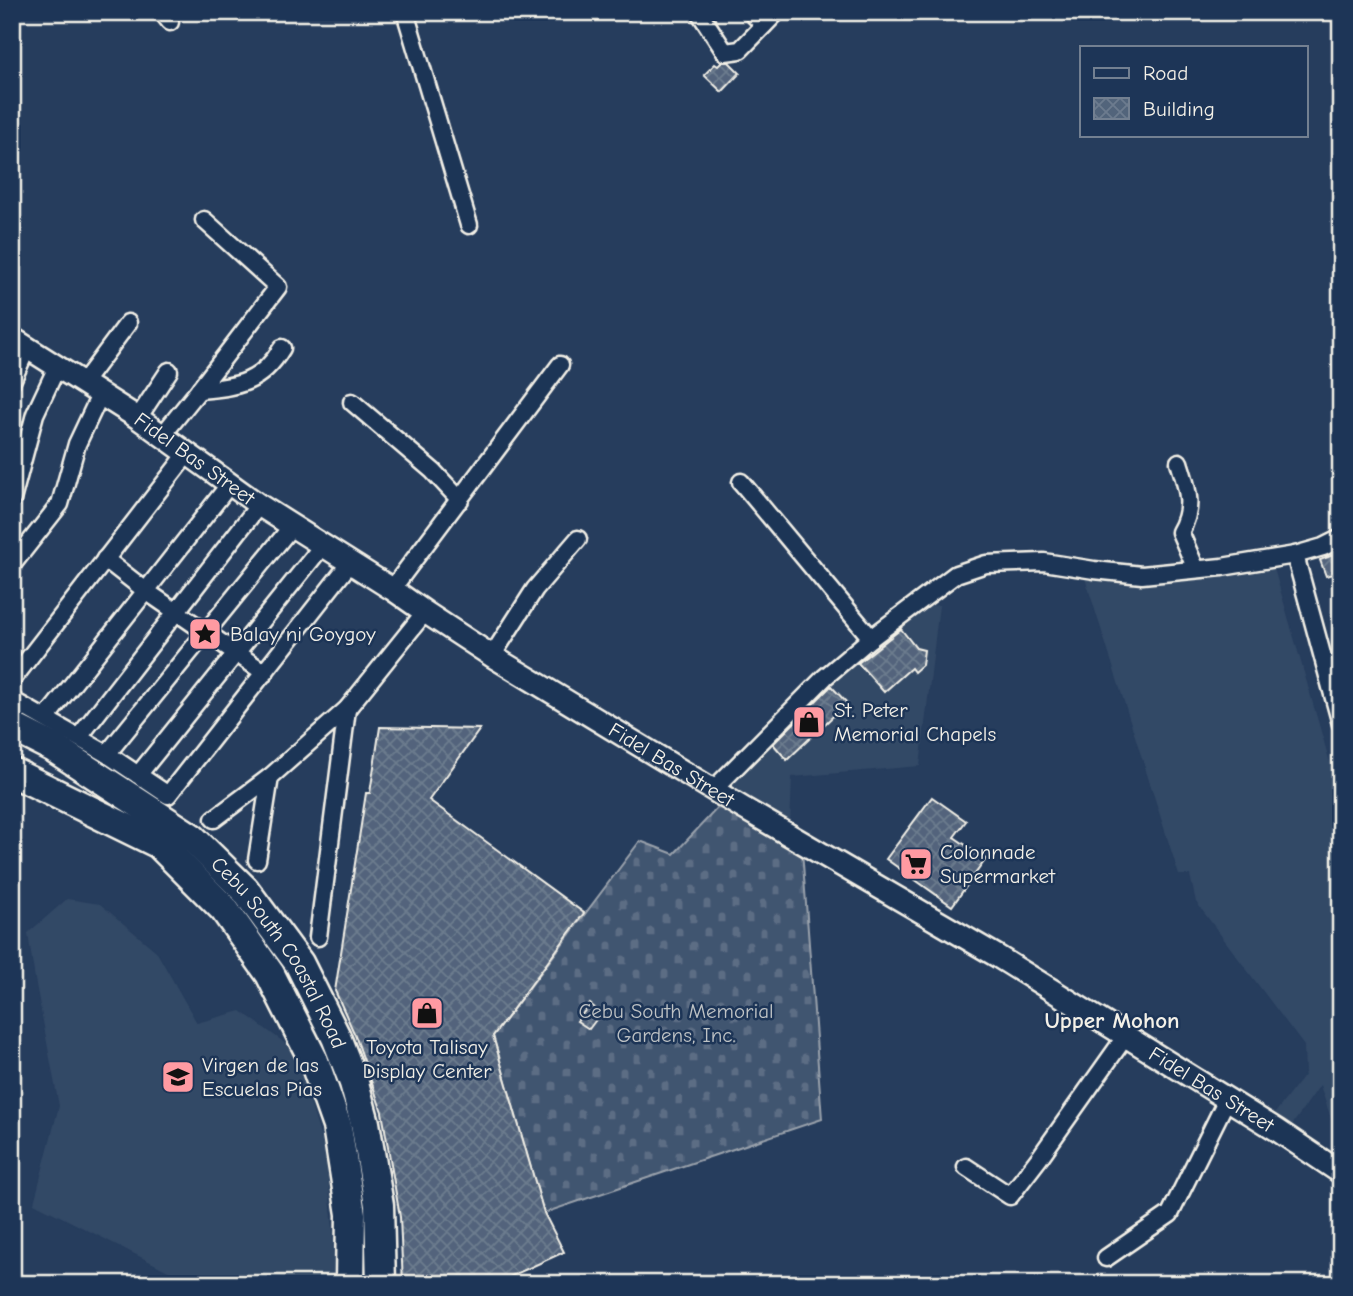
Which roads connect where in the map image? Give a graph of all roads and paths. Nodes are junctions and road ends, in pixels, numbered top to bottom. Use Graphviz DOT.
graph roads {
  1 [pos="405,12"];
  2 [pos="699,12"];
  3 [pos="751,12"];
  4 [pos="777,12"];
  5 [pos="764,25"];
  6 [pos="204,220"];
  7 [pos="470,225"];
  8 [pos="128,323"];
  9 [pos="20,343"];
  10 [pos="282,348"];
  11 [pos="560,365"];
  12 [pos="57,367"];
  13 [pos="169,371"];
  14 [pos="12,381"];
  15 [pos="93,388"];
  16 [pos="199,390"];
  17 [pos="352,402"];
  18 [pos="138,418"];
  19 [pos="161,437"];
  20 [pos="187,454"];
  21 [pos="1179,462"];
  22 [pos="741,482"];
  23 [pos="229,485"];
  24 [pos="12,500"];
  25 [pos="460,500"];
  26 [pos="258,505"];
  27 [pos="292,526"];
  28 [pos="12,537"];
  29 [pos="579,539"];
  30 [pos="1341,539"];
  31 [pos="323,545"];
  32 [pos="26,548"];
  33 [pos="1295,555"];
  34 [pos="105,559"];
  35 [pos="351,563"];
  36 [pos="12,565"];
  37 [pos="1196,569"];
  38 [pos="393,589"];
  39 [pos="146,591"];
  40 [pos="177,612"];
  41 [pos="425,612"];
  42 [pos="206,631"];
  43 [pos="871,638"];
  44 [pos="236,652"];
  45 [pos="492,656"];
  46 [pos="265,673"];
  47 [pos="12,680"];
  48 [pos="12,700"];
  49 [pos="346,709"];
  50 [pos="46,718"];
  51 [pos="20,722"];
  52 [pos="1341,724"];
  53 [pos="79,737"];
  54 [pos="107,754"];
  55 [pos="12,772"];
  56 [pos="138,775"];
  57 [pos="270,777"];
  58 [pos="713,790"];
  59 [pos="214,818"];
  60 [pos="257,860"];
  61 [pos="318,937"];
  62 [pos="1125,1037"];
  63 [pos="1227,1100"];
  64 [pos="967,1167"];
  65 [pos="1341,1173"];
  66 [pos="1106,1258"];
  67 [pos="350,1284"];
  68 [pos="382,1284"];
  1 -- 7 [label="street"];
  2 -- 5 [label="street"];
  3 -- 5 [label="street"];
  4 -- 5 [label="street"];
  6 -- 16 [label="street"];
  8 -- 15 [label="street"];
  9 -- 12 [label="street, Fidel Bas Street"];
  9 -- 14 [label="street"];
  10 -- 16 [label="street"];
  11 -- 25 [label="street"];
  12 -- 15 [label="street, Fidel Bas Street"];
  12 -- 24 [label="street"];
  13 -- 18 [label="street"];
  15 -- 18 [label="street, Fidel Bas Street"];
  15 -- 32 [label="street"];
  16 -- 19 [label="street"];
  17 -- 25 [label="street"];
  18 -- 19 [label="street, Fidel Bas Street"];
  19 -- 20 [label="street, Fidel Bas Street"];
  20 -- 23 [label="street, Fidel Bas Street"];
  20 -- 34 [label="street"];
  21 -- 37 [label="street"];
  22 -- 43 [label="street"];
  23 -- 26 [label="street, Fidel Bas Street"];
  23 -- 39 [label="street"];
  25 -- 38 [label="street"];
  26 -- 27 [label="street, Fidel Bas Street"];
  26 -- 40 [label="street"];
  27 -- 31 [label="street, Fidel Bas Street"];
  27 -- 42 [label="street"];
  28 -- 32 [label="street"];
  29 -- 45 [label="street"];
  30 -- 33 [label="street"];
  31 -- 35 [label="street, Fidel Bas Street"];
  31 -- 44 [label="street"];
  32 -- 36 [label="street"];
  33 -- 37 [label="street"];
  33 -- 52 [label="street"];
  34 -- 39 [label="street"];
  34 -- 47 [label="street"];
  35 -- 38 [label="street, Fidel Bas Street"];
  35 -- 46 [label="street"];
  37 -- 43 [label="street"];
  38 -- 41 [label="street, Fidel Bas Street"];
  39 -- 40 [label="street"];
  39 -- 50 [label="street"];
  40 -- 42 [label="street"];
  40 -- 53 [label="street"];
  41 -- 45 [label="street, Fidel Bas Street"];
  41 -- 49 [label="street"];
  42 -- 44 [label="street"];
  42 -- 54 [label="street"];
  43 -- 58 [label="street"];
  44 -- 46 [label="street"];
  44 -- 56 [label="street"];
  45 -- 58 [label="street, Fidel Bas Street"];
  46 -- 56 [label="street"];
  48 -- 51 [label="street"];
  49 -- 57 [label="street"];
  49 -- 61 [label="street"];
  50 -- 51 [label="street"];
  50 -- 53 [label="street"];
  51 -- 68 [label="highway, Cebu South Coastal Road"];
  53 -- 54 [label="street"];
  54 -- 56 [label="street"];
  55 -- 67 [label="highway, Cebu South Coastal Road"];
  57 -- 59 [label="street"];
  57 -- 60 [label="street"];
  58 -- 62 [label="street, Fidel Bas Street"];
  62 -- 63 [label="street, Fidel Bas Street"];
  62 -- 64 [label="street"];
  63 -- 65 [label="street, Fidel Bas Street"];
  63 -- 66 [label="street"];
}
